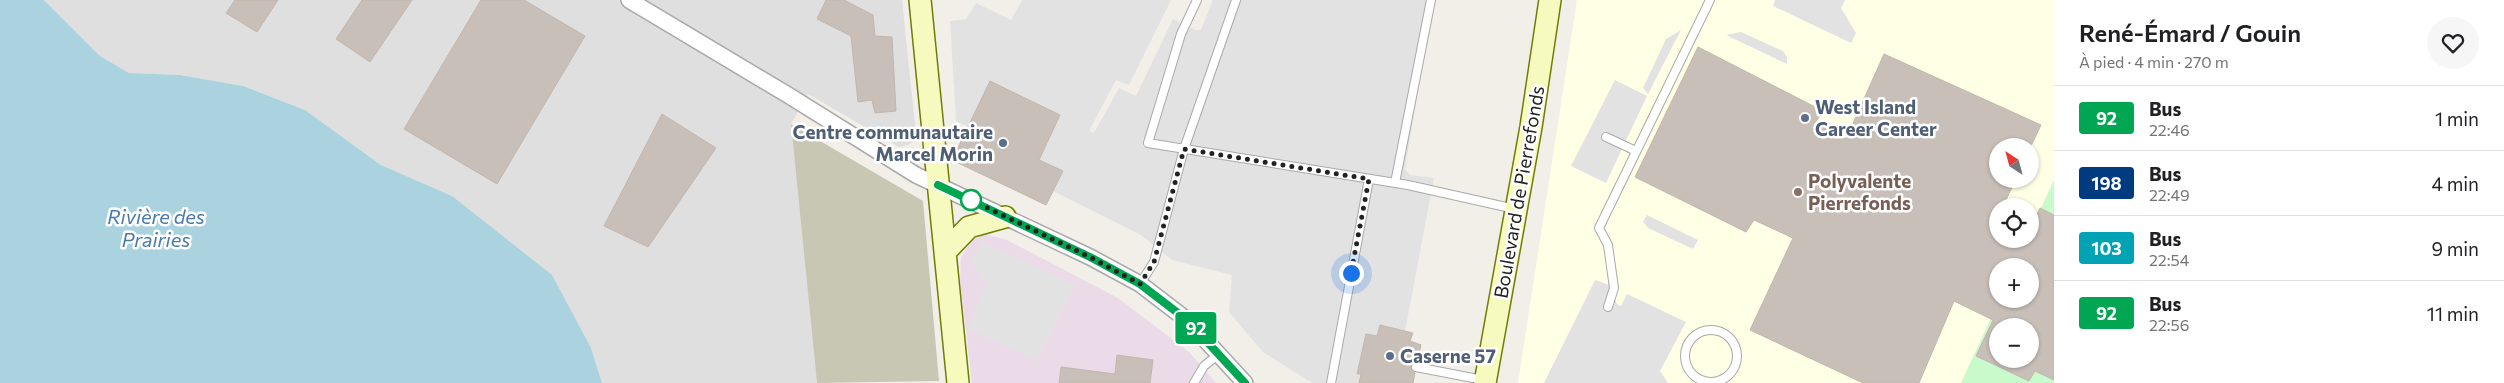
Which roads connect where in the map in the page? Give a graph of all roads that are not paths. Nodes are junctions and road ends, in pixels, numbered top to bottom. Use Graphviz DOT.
graph roads {
  1 [pos="629,0"];
  2 [pos="920,0"];
  3 [pos="1197,0"];
  4 [pos="1236,0"];
  5 [pos="1431,0"];
  6 [pos="1550,0"];
  7 [pos="1710,0"];
  8 [pos="1606,137"];
  9 [pos="1184,149"];
  10 [pos="1636,151"];
  11 [pos="1369,179"];
  12 [pos="1395,183"];
  13 [pos="938,185"];
  14 [pos="1517,209"];
  15 [pos="1005,216"];
  16 [pos="945,252"];
  17 [pos="1140,284"];
  18 [pos="1608,307"];
  19 [pos="1219,354"];
  20 [pos="1416,367"];
  21 [pos="1722,381"];
  22 [pos="1485,382"];
  23 [pos="958,383"];
  24 [pos="1194,383"];
  25 [pos="1245,383"];
  26 [pos="1331,383"];
  1 -- 13 [label="street"];
  2 -- 13 [label="street"];
  3 -- 9 [label="lane"];
  4 -- 9 [label="lane"];
  5 -- 12 [label="lane"];
  6 -- 14 [label="street, Boulevard de Pierrefonds"];
  7 -- 10 [label="lane"];
  8 -- 10 [label="lane"];
  9 -- 11 [label="lane"];
  9 -- 17 [label="lane"];
  10 -- 18 [label="lane"];
  11 -- 12 [label="lane"];
  11 -- 26 [label="lane"];
  12 -- 14 [label="lane"];
  13 -- 15 [label="street"];
  13 -- 16 [label="street"];
  14 -- 22 [label="street, Boulevard de Pierrefonds"];
  15 -- 16 [label="street"];
  15 -- 17 [label="street"];
  16 -- 23 [label="street"];
  17 -- 19 [label="street"];
  19 -- 24 [label="lane"];
  19 -- 25 [label="street"];
  20 -- 22 [label="lane"];
  21 -- 21 [label="lane"];
}
